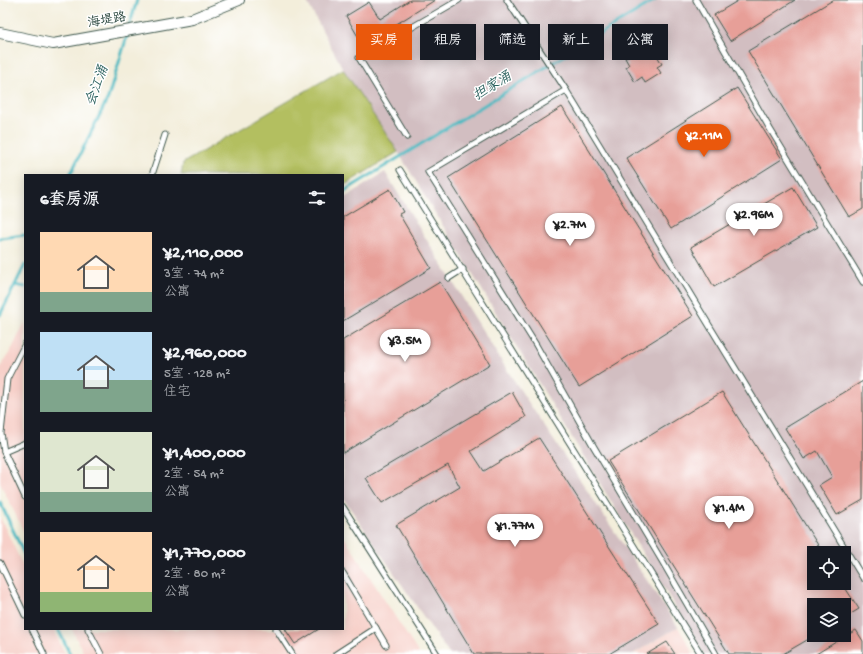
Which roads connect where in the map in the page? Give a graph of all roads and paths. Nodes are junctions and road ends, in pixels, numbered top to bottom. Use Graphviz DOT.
graph roads {
  1 [pos="239,0"];
  2 [pos="459,0"];
  3 [pos="507,0"];
  4 [pos="696,0"];
  5 [pos="0,33"];
  6 [pos="566,90"];
  7 [pos="165,135"];
  8 [pos="407,137"];
  9 [pos="400,170"];
  10 [pos="152,174"];
  11 [pos="463,268"];
  12 [pos="449,278"];
  13 [pos="863,282"];
  14 [pos="24,346"];
  15 [pos="24,443"];
  16 [pos="4,452"];
  17 [pos="24,495"];
  18 [pos="344,509"];
  19 [pos="0,564"];
  20 [pos="344,575"];
  21 [pos="863,578"];
  22 [pos="24,613"];
  23 [pos="376,628"];
  24 [pos="32,630"];
  25 [pos="89,630"];
  26 [pos="277,630"];
  27 [pos="386,645"];
  28 [pos="44,654"];
  29 [pos="101,654"];
  30 [pos="292,654"];
  31 [pos="336,654"];
  32 [pos="437,654"];
  33 [pos="701,654"];
  34 [pos="716,654"];
  1 -- 5 [label="street, 海堤路"];
  2 -- 8 [label="lane"];
  3 -- 6 [label="lane"];
  4 -- 13 [label="lane"];
  6 -- 21 [label="lane"];
  6 -- 34 [label="lane"];
  7 -- 10 [label="lane"];
  9 -- 11 [label="lane"];
  11 -- 12 [label="lane"];
  11 -- 33 [label="lane"];
  14 -- 16 [label="lane"];
  15 -- 16 [label="lane"];
  16 -- 17 [label="lane"];
  18 -- 32 [label="lane"];
  19 -- 22 [label="lane"];
  20 -- 23 [label="lane"];
  23 -- 27 [label="lane"];
  23 -- 31 [label="lane"];
  24 -- 28 [label="lane"];
  25 -- 29 [label="lane"];
  26 -- 30 [label="lane"];
}
